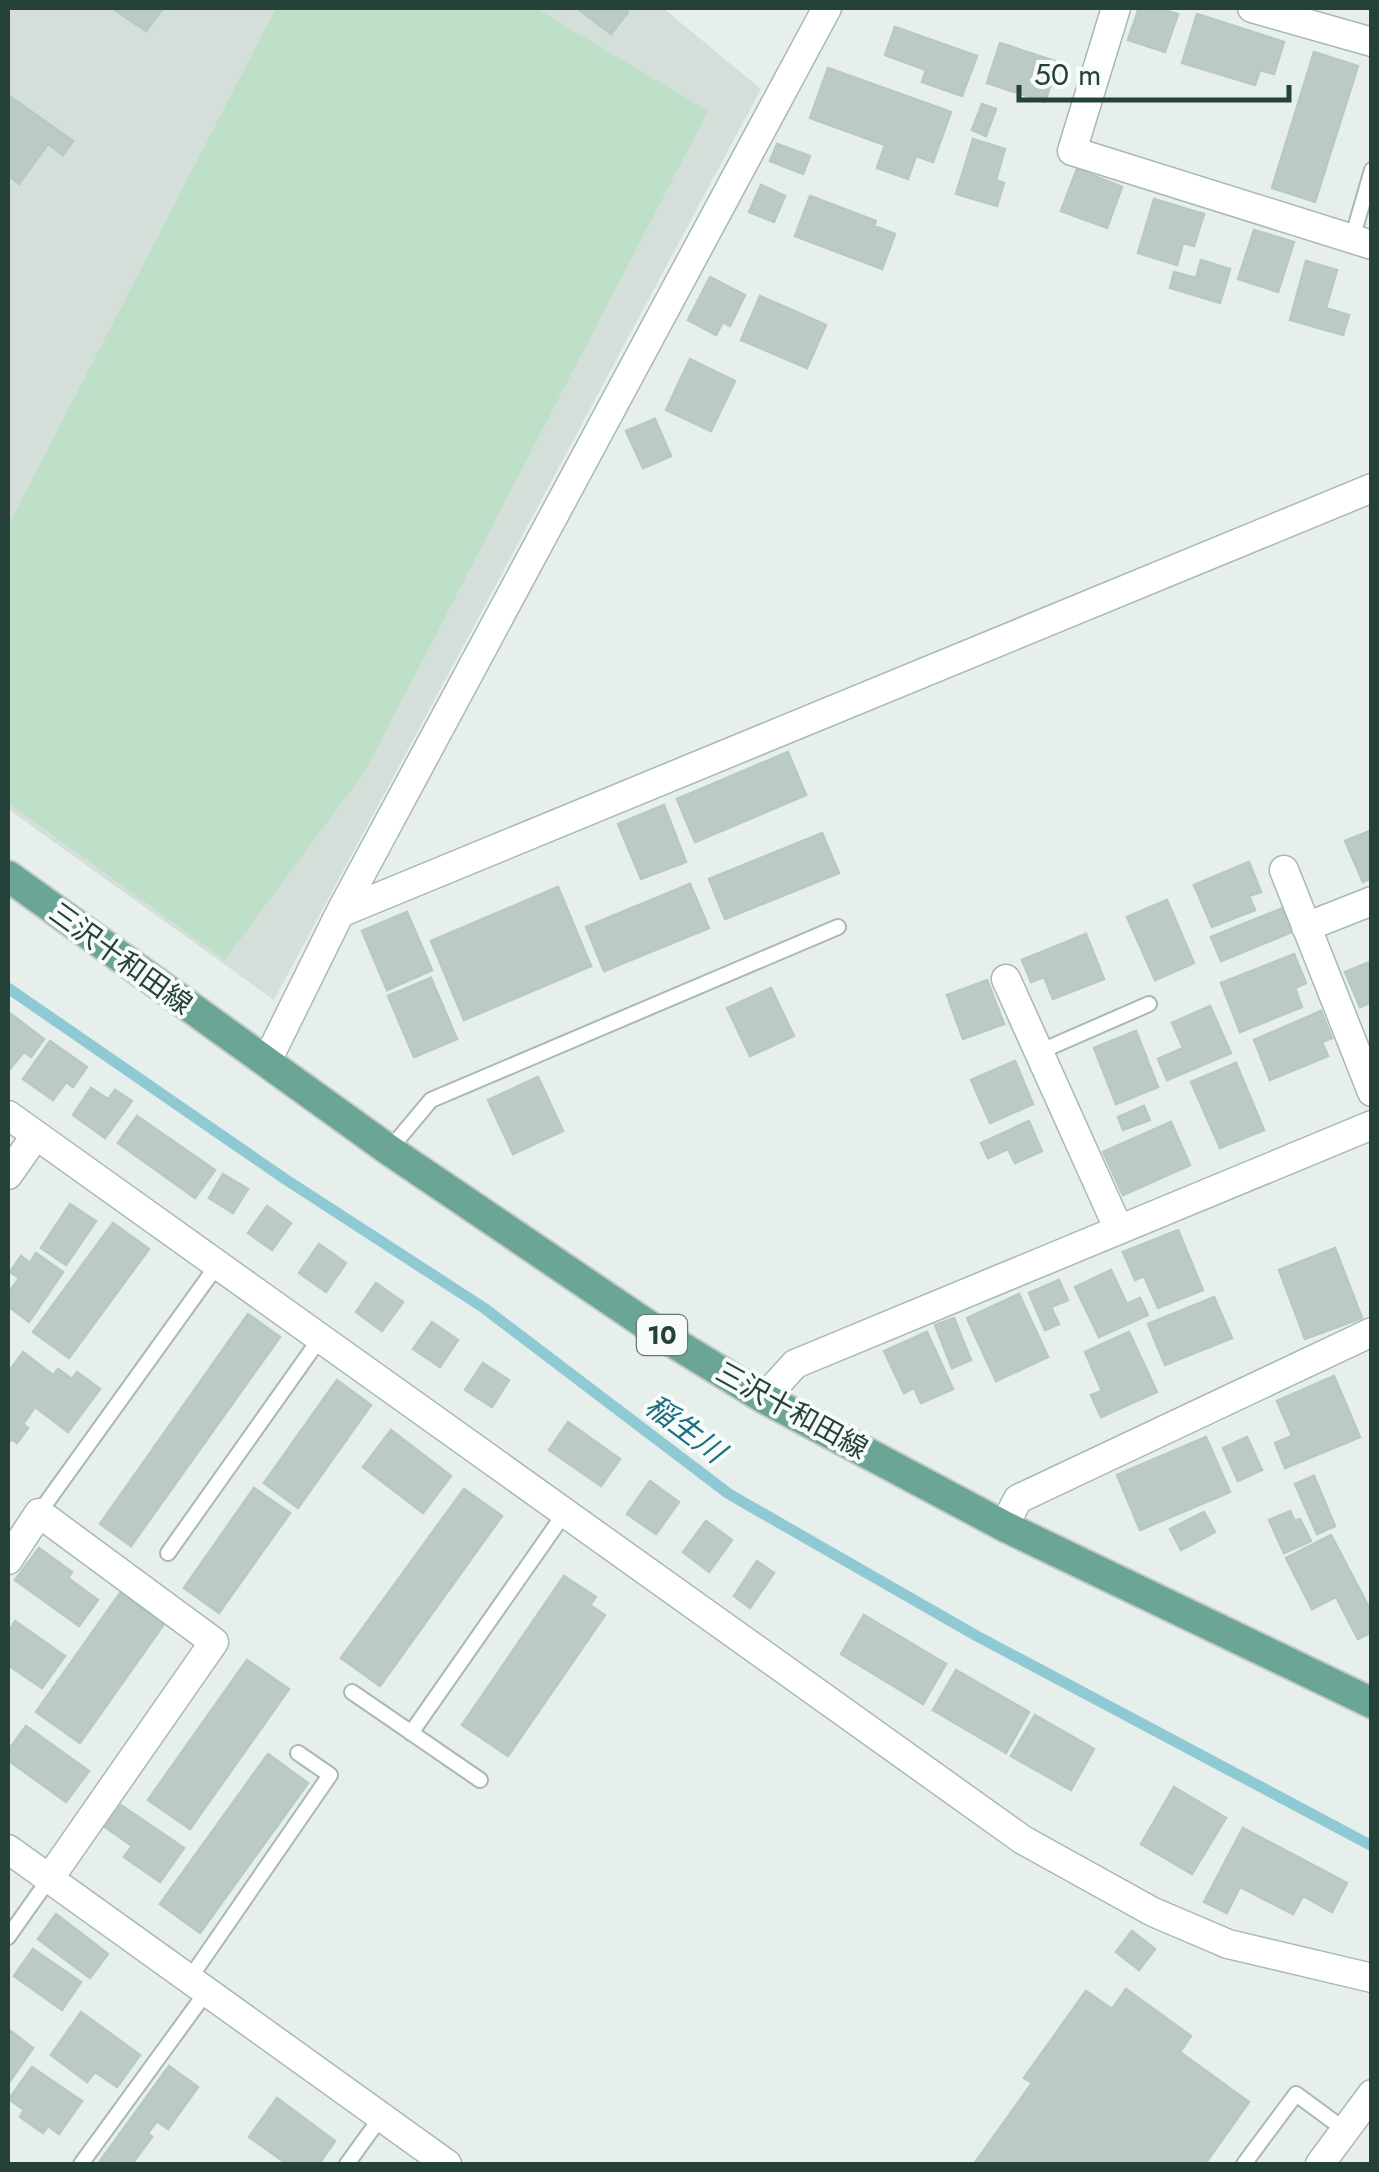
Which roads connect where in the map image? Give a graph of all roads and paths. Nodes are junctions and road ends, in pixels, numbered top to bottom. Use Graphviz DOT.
graph roads {
  1 [pos="827,8"];
  2 [pos="1116,8"];
  3 [pos="1252,8"];
  4 [pos="1372,42"];
  5 [pos="1372,170"];
  6 [pos="1362,242"];
  7 [pos="1372,488"];
  8 [pos="1284,870"];
  9 [pos="8,876"];
  10 [pos="1372,901"];
  11 [pos="340,914"];
  12 [pos="838,927"];
  13 [pos="1306,928"];
  14 [pos="1006,980"];
  15 [pos="1148,1004"];
  16 [pos="1039,1052"];
  17 [pos="266,1062"];
  18 [pos="1372,1092"];
  19 [pos="8,1115"];
  20 [pos="1372,1125"];
  21 [pos="36,1135"];
  22 [pos="389,1150"];
  23 [pos="8,1176"];
  24 [pos="1119,1230"];
  25 [pos="218,1264"];
  26 [pos="1372,1332"];
  27 [pos="321,1336"];
  28 [pos="764,1398"];
  29 [pos="40,1514"];
  30 [pos="564,1514"];
  31 [pos="1004,1526"];
  32 [pos="168,1553"];
  33 [pos="8,1560"];
  34 [pos="352,1692"];
  35 [pos="1372,1703"];
  36 [pos="411,1733"];
  37 [pos="298,1753"];
  38 [pos="480,1780"];
  39 [pos="8,1849"];
  40 [pos="50,1879"];
  41 [pos="8,1937"];
  42 [pos="1372,1978"];
  43 [pos="198,1985"];
  44 [pos="1372,2094"];
  45 [pos="382,2117"];
  46 [pos="1345,2130"];
  47 [pos="81,2164"];
  48 [pos="346,2164"];
  49 [pos="447,2164"];
  50 [pos="1244,2164"];
  51 [pos="1320,2164"];
  1 -- 11 [label="street"];
  2 -- 6 [label="street"];
  3 -- 4 [label="street"];
  5 -- 6 [label="lane"];
  7 -- 11 [label="street"];
  8 -- 13 [label="street"];
  9 -- 17 [label="main road, 三沢十和田線 / 10"];
  10 -- 13 [label="street"];
  11 -- 17 [label="street"];
  12 -- 22 [label="lane"];
  13 -- 18 [label="street"];
  14 -- 16 [label="street"];
  15 -- 16 [label="lane"];
  16 -- 24 [label="street"];
  17 -- 22 [label="main road, 三沢十和田線 / 10"];
  19 -- 21 [label="street"];
  20 -- 24 [label="street"];
  21 -- 23 [label="street"];
  21 -- 25 [label="street"];
  22 -- 28 [label="main road, 三沢十和田線 / 10"];
  24 -- 28 [label="street"];
  25 -- 27 [label="street"];
  25 -- 29 [label="lane"];
  26 -- 31 [label="street"];
  27 -- 30 [label="street"];
  27 -- 32 [label="lane"];
  28 -- 31 [label="main road, 三沢十和田線 / 10"];
  29 -- 33 [label="street"];
  29 -- 40 [label="street"];
  30 -- 36 [label="lane"];
  30 -- 42 [label="street"];
  31 -- 35 [label="main road, 三沢十和田線 / 10"];
  34 -- 36 [label="lane"];
  36 -- 38 [label="lane"];
  37 -- 43 [label="lane"];
  39 -- 40 [label="street"];
  40 -- 41 [label="lane"];
  40 -- 43 [label="street"];
  43 -- 45 [label="street"];
  43 -- 47 [label="lane"];
  44 -- 46 [label="street"];
  45 -- 48 [label="lane"];
  45 -- 49 [label="street"];
  46 -- 50 [label="lane"];
  46 -- 51 [label="street"];
}
